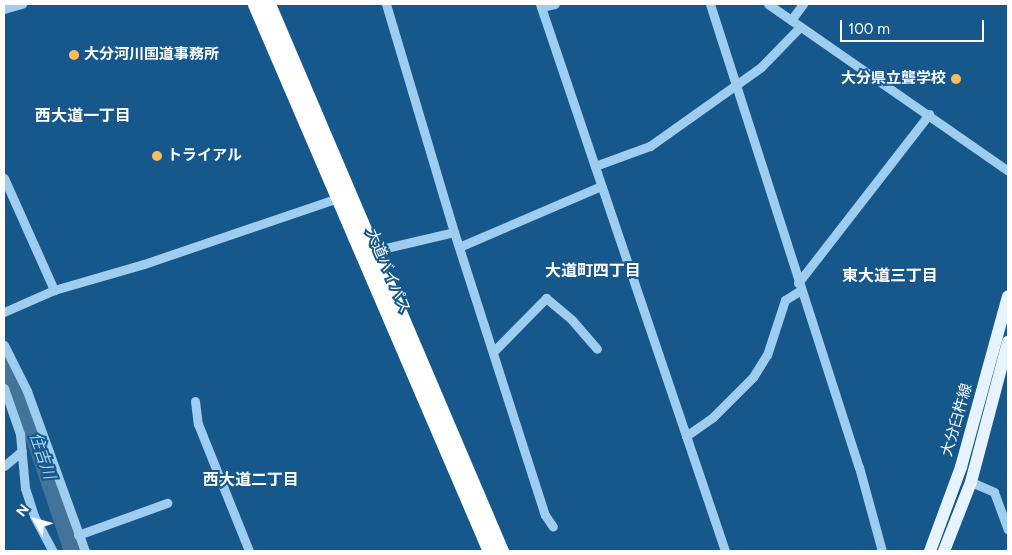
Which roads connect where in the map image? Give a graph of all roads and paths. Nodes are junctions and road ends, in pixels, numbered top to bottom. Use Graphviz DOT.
graph roads {
  1 [pos="22,4"];
  2 [pos="255,4"];
  3 [pos="268,4"];
  4 [pos="386,4"];
  5 [pos="555,4"];
  6 [pos="710,4"];
  7 [pos="768,4"];
  8 [pos="803,4"];
  9 [pos="540,6"];
  10 [pos="4,9"];
  11 [pos="791,20"];
  12 [pos="800,27"];
  13 [pos="736,85"];
  14 [pos="929,114"];
  15 [pos="595,166"];
  16 [pos="1008,171"];
  17 [pos="4,178"];
  18 [pos="601,186"];
  19 [pos="338,198"];
  20 [pos="454,232"];
  21 [pos="459,247"];
  22 [pos="373,251"];
  23 [pos="799,286"];
  24 [pos="54,290"];
  25 [pos="1008,296"];
  26 [pos="4,312"];
  27 [pos="1008,342"];
  28 [pos="4,345"];
  29 [pos="597,349"];
  30 [pos="493,352"];
  31 [pos="4,388"];
  32 [pos="195,401"];
  33 [pos="686,436"];
  34 [pos="22,451"];
  35 [pos="4,466"];
  36 [pos="971,482"];
  37 [pos="167,503"];
  38 [pos="553,526"];
  39 [pos="1008,530"];
  40 [pos="78,536"];
  41 [pos="53,551"];
  42 [pos="85,551"];
  43 [pos="249,551"];
  44 [pos="490,551"];
  45 [pos="501,551"];
  46 [pos="724,551"];
  47 [pos="882,551"];
  48 [pos="930,551"];
  49 [pos="944,551"];
  1 -- 10 [label="street"];
  2 -- 19 [label="highway, 大道バイパス"];
  3 -- 22 [label="highway, 大道バイパス"];
  4 -- 20 [label="street"];
  5 -- 9 [label="street"];
  6 -- 13 [label="street"];
  7 -- 11 [label="street"];
  8 -- 11 [label="street"];
  9 -- 15 [label="street"];
  11 -- 12 [label="street"];
  12 -- 13 [label="street"];
  12 -- 14 [label="street"];
  13 -- 15 [label="street"];
  13 -- 23 [label="street"];
  14 -- 16 [label="street"];
  14 -- 23 [label="street"];
  15 -- 18 [label="street"];
  17 -- 24 [label="street"];
  18 -- 21 [label="street"];
  18 -- 33 [label="street"];
  19 -- 24 [label="street"];
  19 -- 44 [label="highway, 大道バイパス"];
  20 -- 21 [label="street"];
  20 -- 22 [label="street"];
  21 -- 30 [label="street"];
  22 -- 45 [label="highway, 大道バイパス"];
  23 -- 33 [label="street"];
  23 -- 47 [label="street"];
  24 -- 26 [label="street"];
  25 -- 48 [label="main road, 大分臼杵線"];
  27 -- 36 [label="main road, 大分臼杵線"];
  28 -- 40 [label="street"];
  29 -- 30 [label="street"];
  30 -- 38 [label="street"];
  31 -- 34 [label="street"];
  32 -- 43 [label="street"];
  33 -- 46 [label="street"];
  34 -- 35 [label="street"];
  34 -- 41 [label="street"];
  36 -- 39 [label="street"];
  36 -- 49 [label="main road, 大分臼杵線"];
  37 -- 40 [label="street"];
  40 -- 42 [label="street"];
}
